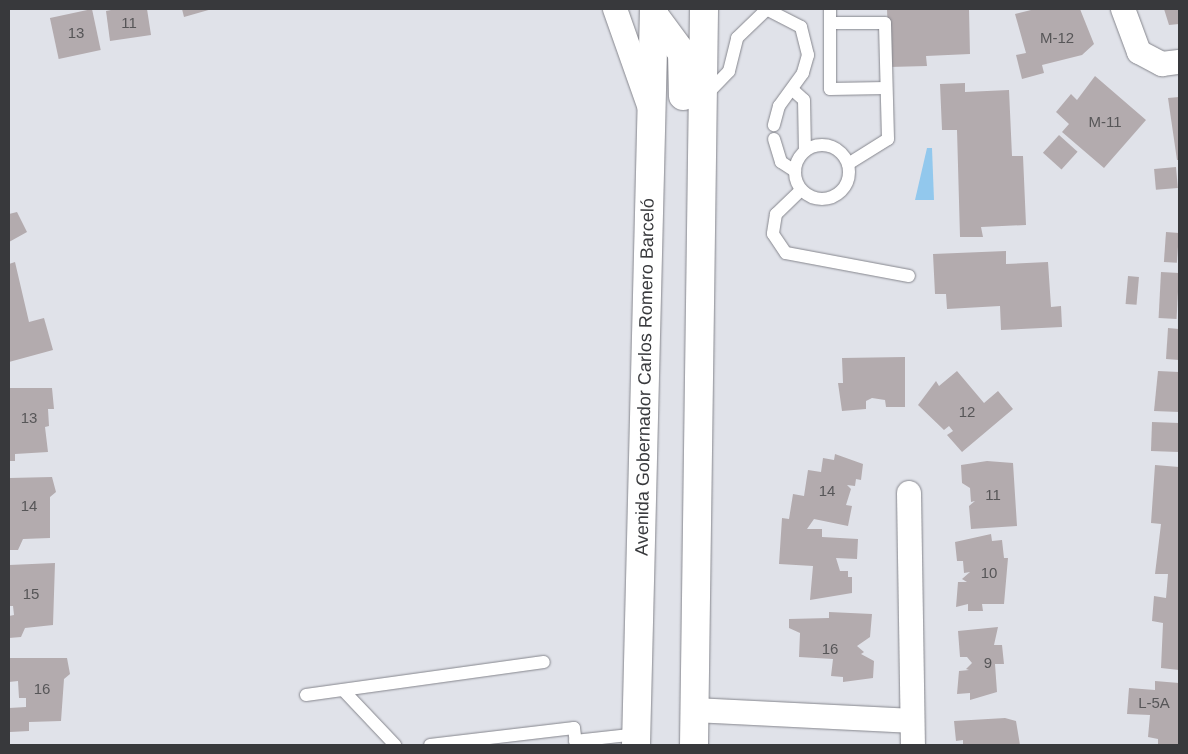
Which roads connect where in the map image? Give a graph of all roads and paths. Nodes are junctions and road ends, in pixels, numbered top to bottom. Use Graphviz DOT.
graph roads {
  1 [pos="615,9"];
  2 [pos="704,9"];
  3 [pos="767,9"];
  4 [pos="830,9"];
  5 [pos="1123,9"];
  6 [pos="653,11"];
  7 [pos="830,23"];
  8 [pos="1179,62"];
  9 [pos="886,88"];
  10 [pos="794,90"];
  11 [pos="701,101"];
  12 [pos="652,113"];
  13 [pos="774,125"];
  14 [pos="774,139"];
  15 [pos="805,150"];
  16 [pos="848,164"];
  17 [pos="795,171"];
  18 [pos="801,190"];
  19 [pos="700,252"];
  20 [pos="909,276"];
  21 [pos="909,493"];
  22 [pos="544,662"];
  23 [pos="343,690"];
  24 [pos="306,695"];
  25 [pos="696,710"];
  26 [pos="912,720"];
  27 [pos="636,740"];
  28 [pos="575,743"];
  29 [pos="395,745"];
  30 [pos="430,745"];
  31 [pos="694,745"];
  32 [pos="913,745"];
  1 -- 12 [label="street"];
  2 -- 11 [label="main road"];
  3 -- 10 [label="lane"];
  3 -- 11 [label="lane"];
  4 -- 7 [label="lane"];
  5 -- 8 [label="street"];
  6 -- 12 [label="main road, Avenida Gobernador Carlos Romero Barceló"];
  6 -- 19 [label="main road"];
  7 -- 9 [label="lane"];
  7 -- 9 [label="lane"];
  9 -- 16 [label="lane"];
  10 -- 13 [label="lane"];
  10 -- 15 [label="lane"];
  11 -- 19 [label="main road"];
  12 -- 27 [label="main road, Avenida Gobernador Carlos Romero Barceló"];
  14 -- 17 [label="lane"];
  15 -- 16 [label="lane"];
  15 -- 17 [label="lane"];
  16 -- 18 [label="lane"];
  17 -- 18 [label="lane"];
  18 -- 20 [label="lane"];
  19 -- 25 [label="main road"];
  21 -- 26 [label="street"];
  22 -- 23 [label="lane"];
  23 -- 24 [label="lane"];
  23 -- 29 [label="lane"];
  25 -- 26 [label="street"];
  25 -- 31 [label="main road"];
  26 -- 32 [label="street"];
  27 -- 28 [label="lane"];
  28 -- 30 [label="lane"];
}
